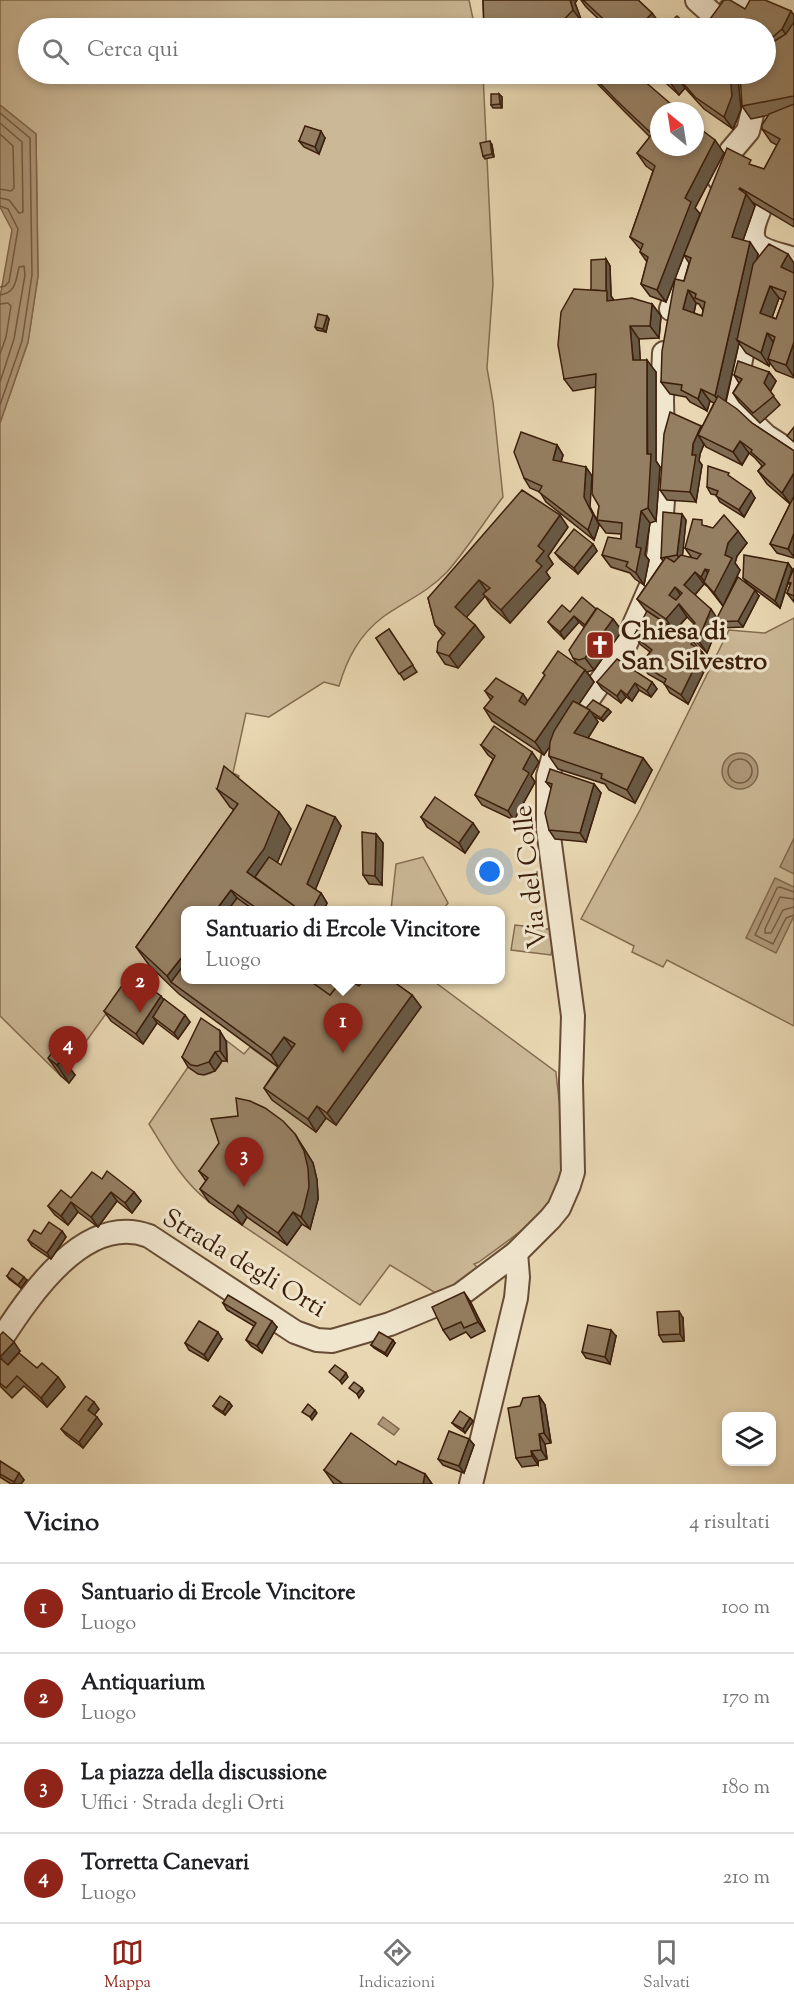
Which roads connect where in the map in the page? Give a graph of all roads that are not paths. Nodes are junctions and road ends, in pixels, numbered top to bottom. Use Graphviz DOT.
graph roads {
  1 [pos="697,0"];
  2 [pos="738,0"];
  3 [pos="717,18"];
  4 [pos="729,18"];
  5 [pos="755,84"];
  6 [pos="776,120"];
  7 [pos="748,131"];
  8 [pos="759,211"];
  9 [pos="764,250"];
  10 [pos="794,259"];
  11 [pos="759,273"];
  12 [pos="754,296"];
  13 [pos="794,454"];
  14 [pos="569,980"];
  15 [pos="516,1253"];
  16 [pos="0,1341"];
  17 [pos="471,1484"];
  1 -- 3 [label="street"];
  2 -- 4 [label="street"];
  5 -- 7 [label="street"];
  6 -- 7 [label="street"];
  7 -- 14 [label="street, Via del Colle"];
  8 -- 9 [label="street"];
  9 -- 10 [label="street"];
  9 -- 11 [label="street"];
  12 -- 13 [label="street"];
  14 -- 15 [label="street, Strada degli Orti"];
  15 -- 16 [label="street, Strada degli Orti"];
  15 -- 17 [label="street"];
}
